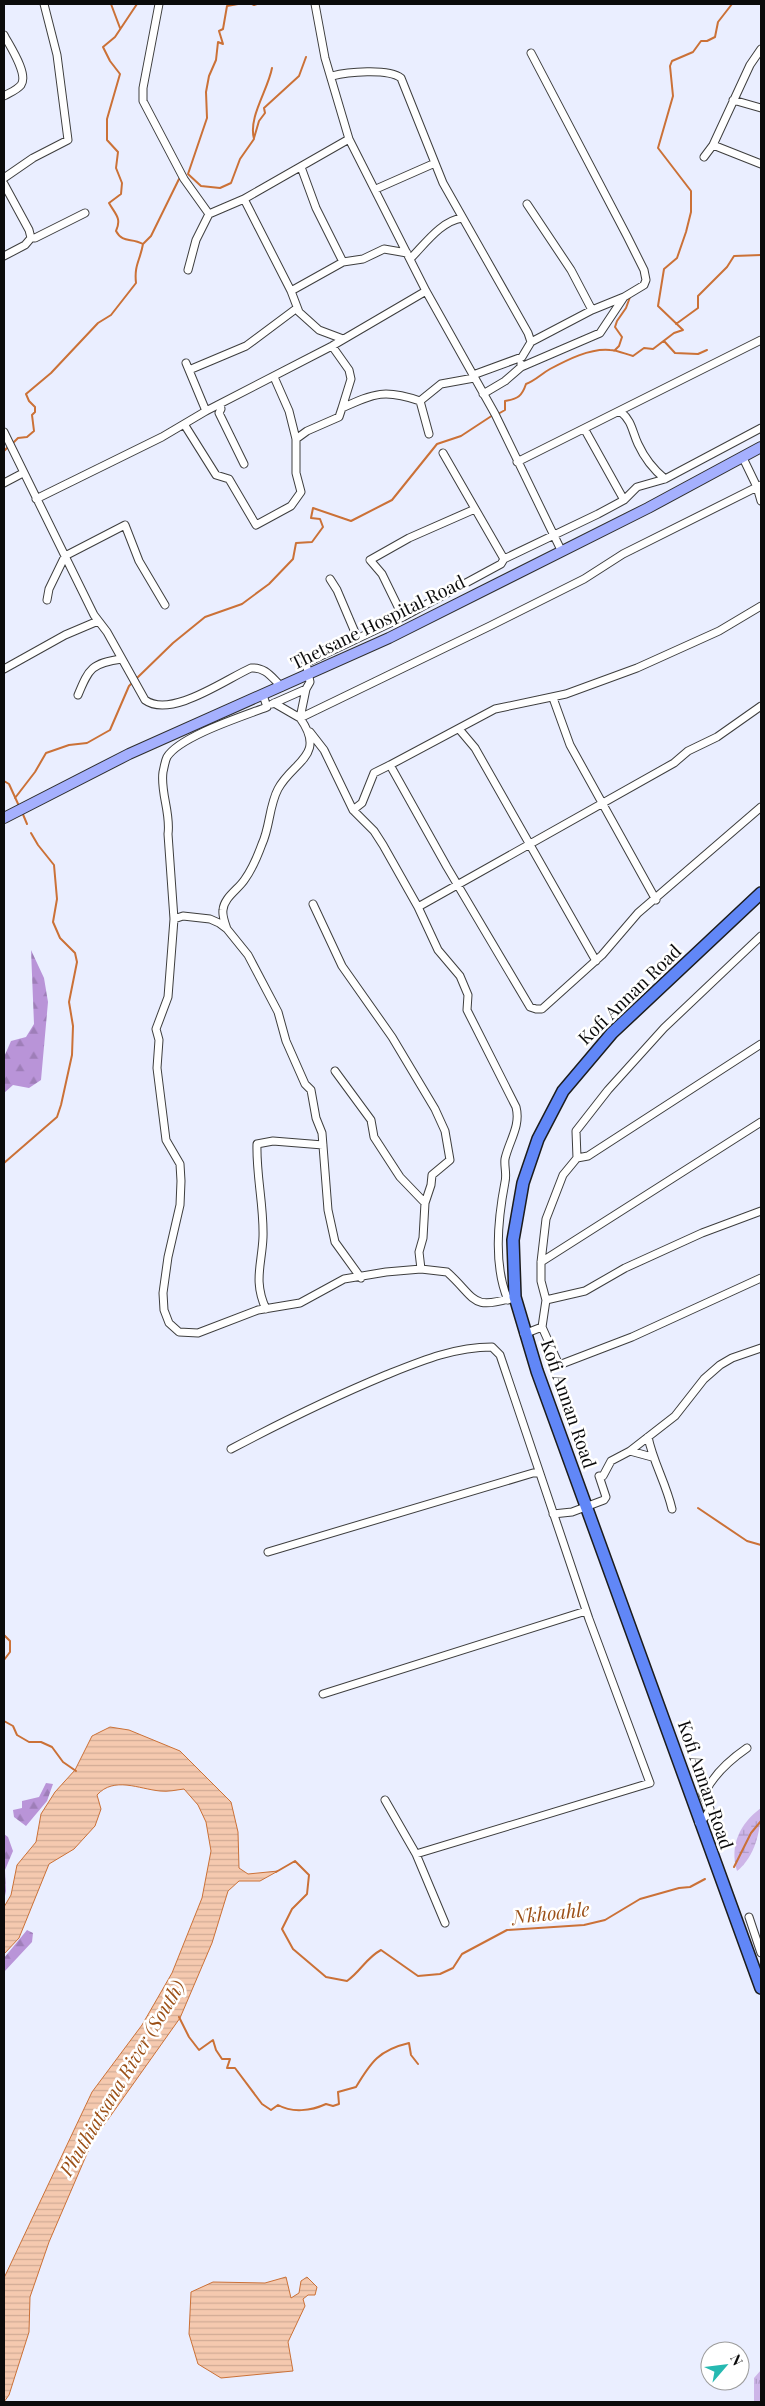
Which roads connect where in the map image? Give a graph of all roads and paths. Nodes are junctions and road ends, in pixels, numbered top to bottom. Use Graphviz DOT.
graph roads {
  1 [pos="44,4"];
  2 [pos="159,4"];
  3 [pos="316,4"];
  4 [pos="4,35"];
  5 [pos="761,51"];
  6 [pos="531,53"];
  7 [pos="332,76"];
  8 [pos="4,96"];
  9 [pos="733,100"];
  10 [pos="761,108"];
  11 [pos="349,139"];
  12 [pos="713,145"];
  13 [pos="704,158"];
  14 [pos="435,163"];
  15 [pos="761,164"];
  16 [pos="301,167"];
  17 [pos="4,178"];
  18 [pos="4,184"];
  19 [pos="376,189"];
  20 [pos="244,199"];
  21 [pos="527,204"];
  22 [pos="85,213"];
  23 [pos="209,214"];
  24 [pos="462,218"];
  25 [pos="31,238"];
  26 [pos="4,256"];
  27 [pos="409,256"];
  28 [pos="343,262"];
  29 [pos="188,270"];
  30 [pos="291,291"];
  31 [pos="426,291"];
  32 [pos="624,297"];
  33 [pos="297,308"];
  34 [pos="592,310"];
  35 [pos="343,339"];
  36 [pos="761,340"];
  37 [pos="531,342"];
  38 [pos="332,346"];
  39 [pos="522,357"];
  40 [pos="521,367"];
  41 [pos="474,376"];
  42 [pos="274,377"];
  43 [pos="483,394"];
  44 [pos="420,401"];
  45 [pos="220,404"];
  46 [pos="342,408"];
  47 [pos="206,411"];
  48 [pos="621,412"];
  49 [pos="184,424"];
  50 [pos="761,428"];
  51 [pos="585,430"];
  52 [pos="4,432"];
  53 [pos="429,434"];
  54 [pos="296,439"];
  55 [pos="761,448"];
  56 [pos="444,453"];
  57 [pos="743,458"];
  58 [pos="517,462"];
  59 [pos="244,464"];
  60 [pos="23,473"];
  61 [pos="665,479"];
  62 [pos="4,483"];
  63 [pos="759,486"];
  64 [pos="36,499"];
  65 [pos="624,500"];
  66 [pos="761,501"];
  67 [pos="475,509"];
  68 [pos="555,535"];
  69 [pos="562,550"];
  70 [pos="65,556"];
  71 [pos="504,559"];
  72 [pos="330,578"];
  73 [pos="46,600"];
  74 [pos="165,605"];
  75 [pos="761,606"];
  76 [pos="403,617"];
  77 [pos="98,621"];
  78 [pos="357,637"];
  79 [pos="122,659"];
  80 [pos="4,669"];
  81 [pos="310,675"];
  82 [pos="282,687"];
  83 [pos="306,689"];
  84 [pos="78,695"];
  85 [pos="263,695"];
  86 [pos="553,698"];
  87 [pos="271,705"];
  88 [pos="761,706"];
  89 [pos="300,718"];
  90 [pos="458,729"];
  91 [pos="310,732"];
  92 [pos="390,765"];
  93 [pos="602,803"];
  94 [pos="761,808"];
  95 [pos="353,810"];
  96 [pos="4,818"];
  97 [pos="529,844"];
  98 [pos="458,886"];
  99 [pos="761,893"];
  100 [pos="656,900"];
  101 [pos="313,904"];
  102 [pos="418,907"];
  103 [pos="174,919"];
  104 [pos="227,929"];
  105 [pos="761,936"];
  106 [pos="596,961"];
  107 [pos="761,1044"];
  108 [pos="334,1071"];
  109 [pos="761,1122"];
  110 [pos="323,1145"];
  111 [pos="577,1158"];
  112 [pos="424,1203"];
  113 [pos="761,1211"];
  114 [pos="542,1262"];
  115 [pos="421,1269"];
  116 [pos="361,1278"];
  117 [pos="761,1278"];
  118 [pos="511,1299"];
  119 [pos="546,1300"];
  120 [pos="266,1309"];
  121 [pos="542,1327"];
  122 [pos="524,1334"];
  123 [pos="761,1348"];
  124 [pos="648,1437"];
  125 [pos="232,1449"];
  126 [pos="630,1450"];
  127 [pos="652,1457"];
  128 [pos="539,1473"];
  129 [pos="586,1508"];
  130 [pos="672,1509"];
  131 [pos="554,1514"];
  132 [pos="268,1552"];
  133 [pos="586,1611"];
  134 [pos="323,1694"];
  135 [pos="747,1748"];
  136 [pos="385,1800"];
  137 [pos="699,1822"];
  138 [pos="416,1854"];
  139 [pos="749,1916"];
  140 [pos="445,1923"];
  141 [pos="761,1952"];
  142 [pos="748,1953"];
  143 [pos="761,1988"];
  1 -- 17 [label="street"];
  2 -- 23 [label="street"];
  3 -- 7 [label="street"];
  4 -- 8 [label="street"];
  5 -- 9 [label="street"];
  6 -- 32 [label="street"];
  7 -- 11 [label="street"];
  7 -- 14 [label="street"];
  9 -- 10 [label="street"];
  9 -- 12 [label="street"];
  11 -- 16 [label="street"];
  11 -- 19 [label="street"];
  12 -- 13 [label="street"];
  12 -- 15 [label="street"];
  14 -- 19 [label="street"];
  14 -- 24 [label="street"];
  16 -- 20 [label="street"];
  16 -- 28 [label="street"];
  18 -- 25 [label="street"];
  19 -- 27 [label="street"];
  20 -- 23 [label="street"];
  20 -- 30 [label="street"];
  21 -- 34 [label="street"];
  22 -- 25 [label="street"];
  23 -- 29 [label="street"];
  24 -- 27 [label="street"];
  24 -- 37 [label="street"];
  25 -- 26 [label="street"];
  27 -- 28 [label="street"];
  27 -- 31 [label="street"];
  28 -- 30 [label="street"];
  30 -- 33 [label="street"];
  31 -- 35 [label="street"];
  31 -- 41 [label="street"];
  32 -- 34 [label="street"];
  32 -- 40 [label="street"];
  33 -- 35 [label="street"];
  33 -- 47 [label="street"];
  34 -- 37 [label="street"];
  35 -- 38 [label="street"];
  36 -- 48 [label="street"];
  37 -- 39 [label="street"];
  38 -- 42 [label="street"];
  38 -- 46 [label="street"];
  39 -- 40 [label="street"];
  39 -- 41 [label="street"];
  40 -- 43 [label="street"];
  41 -- 43 [label="street"];
  41 -- 44 [label="street"];
  42 -- 45 [label="street"];
  42 -- 54 [label="street"];
  43 -- 58 [label="street"];
  44 -- 46 [label="street"];
  44 -- 53 [label="street"];
  45 -- 47 [label="street"];
  45 -- 59 [label="street"];
  46 -- 54 [label="street"];
  47 -- 49 [label="street"];
  48 -- 51 [label="street"];
  48 -- 61 [label="street"];
  49 -- 54 [label="street"];
  49 -- 64 [label="street"];
  50 -- 61 [label="street"];
  51 -- 58 [label="street"];
  51 -- 65 [label="street"];
  52 -- 60 [label="street"];
  55 -- 57 [label="main road, Thetsane Hospital Road"];
  56 -- 67 [label="street"];
  57 -- 63 [label="street"];
  57 -- 69 [label="main road, Thetsane Hospital Road"];
  58 -- 68 [label="street"];
  60 -- 62 [label="street"];
  60 -- 64 [label="street"];
  61 -- 65 [label="street"];
  63 -- 66 [label="street"];
  63 -- 89 [label="street"];
  64 -- 70 [label="street"];
  65 -- 68 [label="street"];
  67 -- 71 [label="street"];
  67 -- 76 [label="street"];
  68 -- 69 [label="street"];
  68 -- 71 [label="street"];
  69 -- 81 [label="main road, Thetsane Hospital Road"];
  70 -- 73 [label="street"];
  70 -- 74 [label="street"];
  70 -- 77 [label="street"];
  71 -- 76 [label="street"];
  72 -- 78 [label="street"];
  75 -- 86 [label="street"];
  76 -- 78 [label="street"];
  77 -- 79 [label="street"];
  77 -- 80 [label="street"];
  78 -- 81 [label="street"];
  79 -- 82 [label="street"];
  79 -- 84 [label="street"];
  81 -- 82 [label="main road, Thetsane Hospital Road"];
  81 -- 83 [label="street"];
  82 -- 85 [label="main road, Thetsane Hospital Road"];
  83 -- 87 [label="street"];
  83 -- 89 [label="street"];
  85 -- 87 [label="street"];
  85 -- 96 [label="main road, Thetsane Hospital Road"];
  86 -- 90 [label="street"];
  86 -- 93 [label="street"];
  87 -- 89 [label="street"];
  87 -- 103 [label="street"];
  88 -- 93 [label="street"];
  89 -- 91 [label="street"];
  90 -- 92 [label="street"];
  90 -- 97 [label="street"];
  91 -- 95 [label="street"];
  91 -- 104 [label="street"];
  92 -- 95 [label="street"];
  92 -- 98 [label="street"];
  93 -- 97 [label="street"];
  93 -- 100 [label="street"];
  94 -- 100 [label="street"];
  95 -- 102 [label="street"];
  97 -- 98 [label="street"];
  97 -- 106 [label="street"];
  98 -- 102 [label="street"];
  98 -- 106 [label="street"];
  99 -- 118 [label="main road, Kofi Annan Road"];
  100 -- 106 [label="street"];
  101 -- 112 [label="street"];
  102 -- 118 [label="street"];
  103 -- 104 [label="street"];
  103 -- 120 [label="street"];
  104 -- 110 [label="street"];
  105 -- 111 [label="street"];
  107 -- 111 [label="street"];
  108 -- 112 [label="street"];
  109 -- 114 [label="street"];
  110 -- 116 [label="street"];
  110 -- 120 [label="street"];
  111 -- 114 [label="street"];
  112 -- 115 [label="street"];
  113 -- 119 [label="street"];
  114 -- 119 [label="street"];
  115 -- 116 [label="street"];
  115 -- 118 [label="street"];
  116 -- 120 [label="street"];
  117 -- 121 [label="street"];
  118 -- 122 [label="main road, Kofi Annan Road"];
  119 -- 121 [label="street"];
  121 -- 122 [label="street"];
  122 -- 129 [label="main road, Kofi Annan Road"];
  123 -- 124 [label="street"];
  124 -- 126 [label="street"];
  124 -- 127 [label="street"];
  125 -- 128 [label="street"];
  126 -- 127 [label="street"];
  126 -- 129 [label="street"];
  127 -- 130 [label="street"];
  128 -- 131 [label="street"];
  128 -- 132 [label="street"];
  129 -- 131 [label="street"];
  129 -- 137 [label="main road, Kofi Annan Road"];
  131 -- 133 [label="street"];
  133 -- 134 [label="street"];
  133 -- 138 [label="street"];
  135 -- 137 [label="street"];
  136 -- 138 [label="street"];
  137 -- 142 [label="main road, Kofi Annan Road"];
  138 -- 140 [label="street"];
  139 -- 141 [label="street"];
  141 -- 142 [label="street"];
  142 -- 143 [label="main road, Kofi Annan Road"];
}
